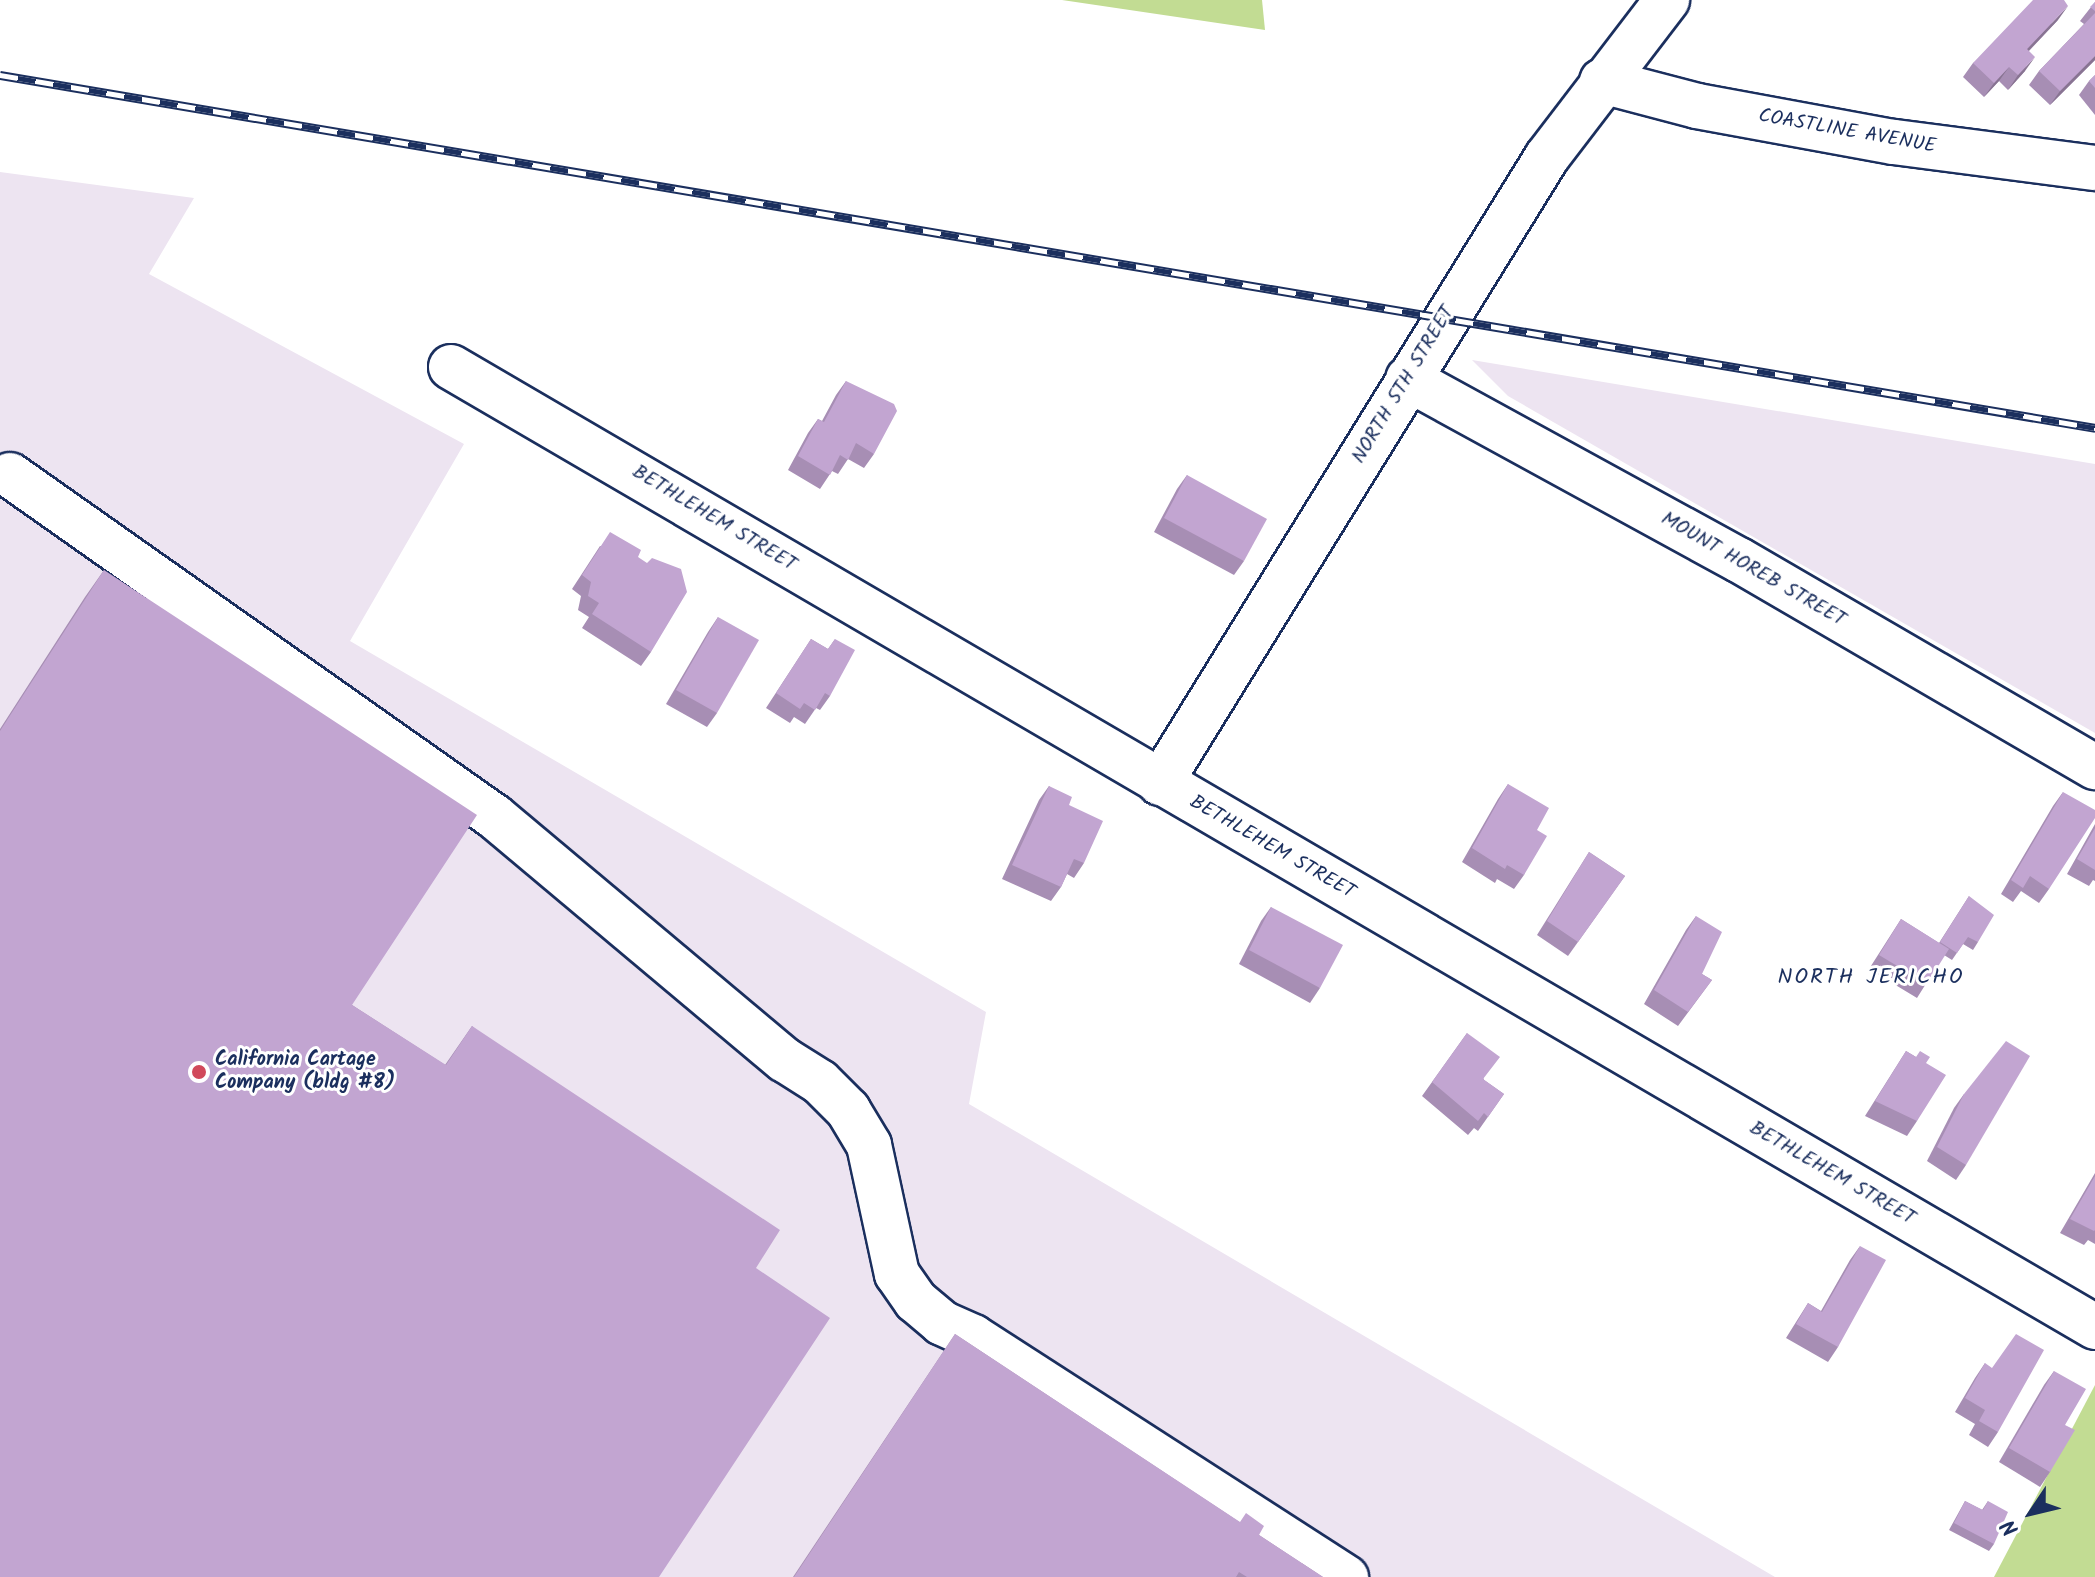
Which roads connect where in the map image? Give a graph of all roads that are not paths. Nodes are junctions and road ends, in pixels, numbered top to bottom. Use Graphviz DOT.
graph roads {
  1 [pos="1667,0"];
  2 [pos="1602,81"];
  3 [pos="2095,168"];
  4 [pos="451,367"];
  5 [pos="1408,379"];
  6 [pos="10,475"];
  7 [pos="2095,767"];
  8 [pos="1160,783"];
  9 [pos="2095,1327"];
  10 [pos="1346,1577"];
  1 -- 2 [label="street, NORTH 5TH STREET"];
  2 -- 3 [label="street, COASTLINE AVENUE"];
  2 -- 5 [label="street, NORTH 5TH STREET"];
  4 -- 8 [label="street, BETHLEHEM STREET"];
  5 -- 7 [label="street, MOUNT HOREB STREET"];
  5 -- 8 [label="street, NORTH 5TH STREET"];
  6 -- 10 [label="street"];
  8 -- 9 [label="street, BETHLEHEM STREET"];
}
